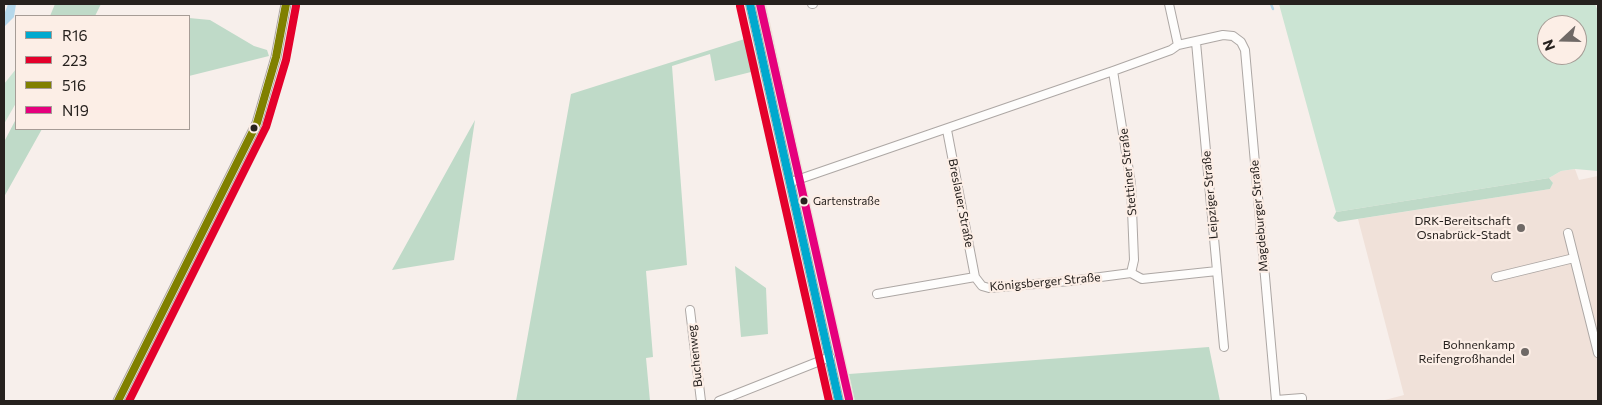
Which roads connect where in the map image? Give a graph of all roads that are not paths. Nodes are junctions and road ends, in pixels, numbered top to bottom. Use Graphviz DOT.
graph roads {
  1 [pos="286,4"];
  2 [pos="750,4"];
  3 [pos="1169,4"];
  4 [pos="1196,42"];
  5 [pos="1178,45"];
  6 [pos="1113,71"];
  7 [pos="947,130"];
  8 [pos="791,182"];
  9 [pos="1568,233"];
  10 [pos="1574,258"];
  11 [pos="1217,271"];
  12 [pos="1131,273"];
  13 [pos="975,277"];
  14 [pos="1496,277"];
  15 [pos="877,294"];
  16 [pos="690,310"];
  17 [pos="1224,347"];
  18 [pos="1598,353"];
  19 [pos="830,357"];
  20 [pos="118,401"];
  21 [pos="701,401"];
  22 [pos="719,401"];
  23 [pos="839,401"];
  24 [pos="1276,401"];
  25 [pos="1302,401"];
  1 -- 20 [label="street"];
  2 -- 8 [label="street"];
  3 -- 5 [label="street"];
  4 -- 5 [label="street"];
  4 -- 11 [label="street, Leipziger Straße"];
  4 -- 24 [label="street, Magdeburger Straße"];
  5 -- 6 [label="street"];
  6 -- 7 [label="street"];
  6 -- 12 [label="street, Stettiner Straße"];
  7 -- 8 [label="street"];
  7 -- 13 [label="street, Breslauer Straße"];
  8 -- 19 [label="street"];
  9 -- 10 [label="street"];
  10 -- 14 [label="street"];
  10 -- 18 [label="street"];
  11 -- 12 [label="street, Königsberger Straße"];
  11 -- 17 [label="street, Leipziger Straße"];
  12 -- 13 [label="street, Königsberger Straße"];
  13 -- 15 [label="street, Königsberger Straße"];
  16 -- 21 [label="street, Buchenweg"];
  19 -- 22 [label="street"];
  19 -- 23 [label="street"];
  24 -- 25 [label="street, Magdeburger Straße"];
}
